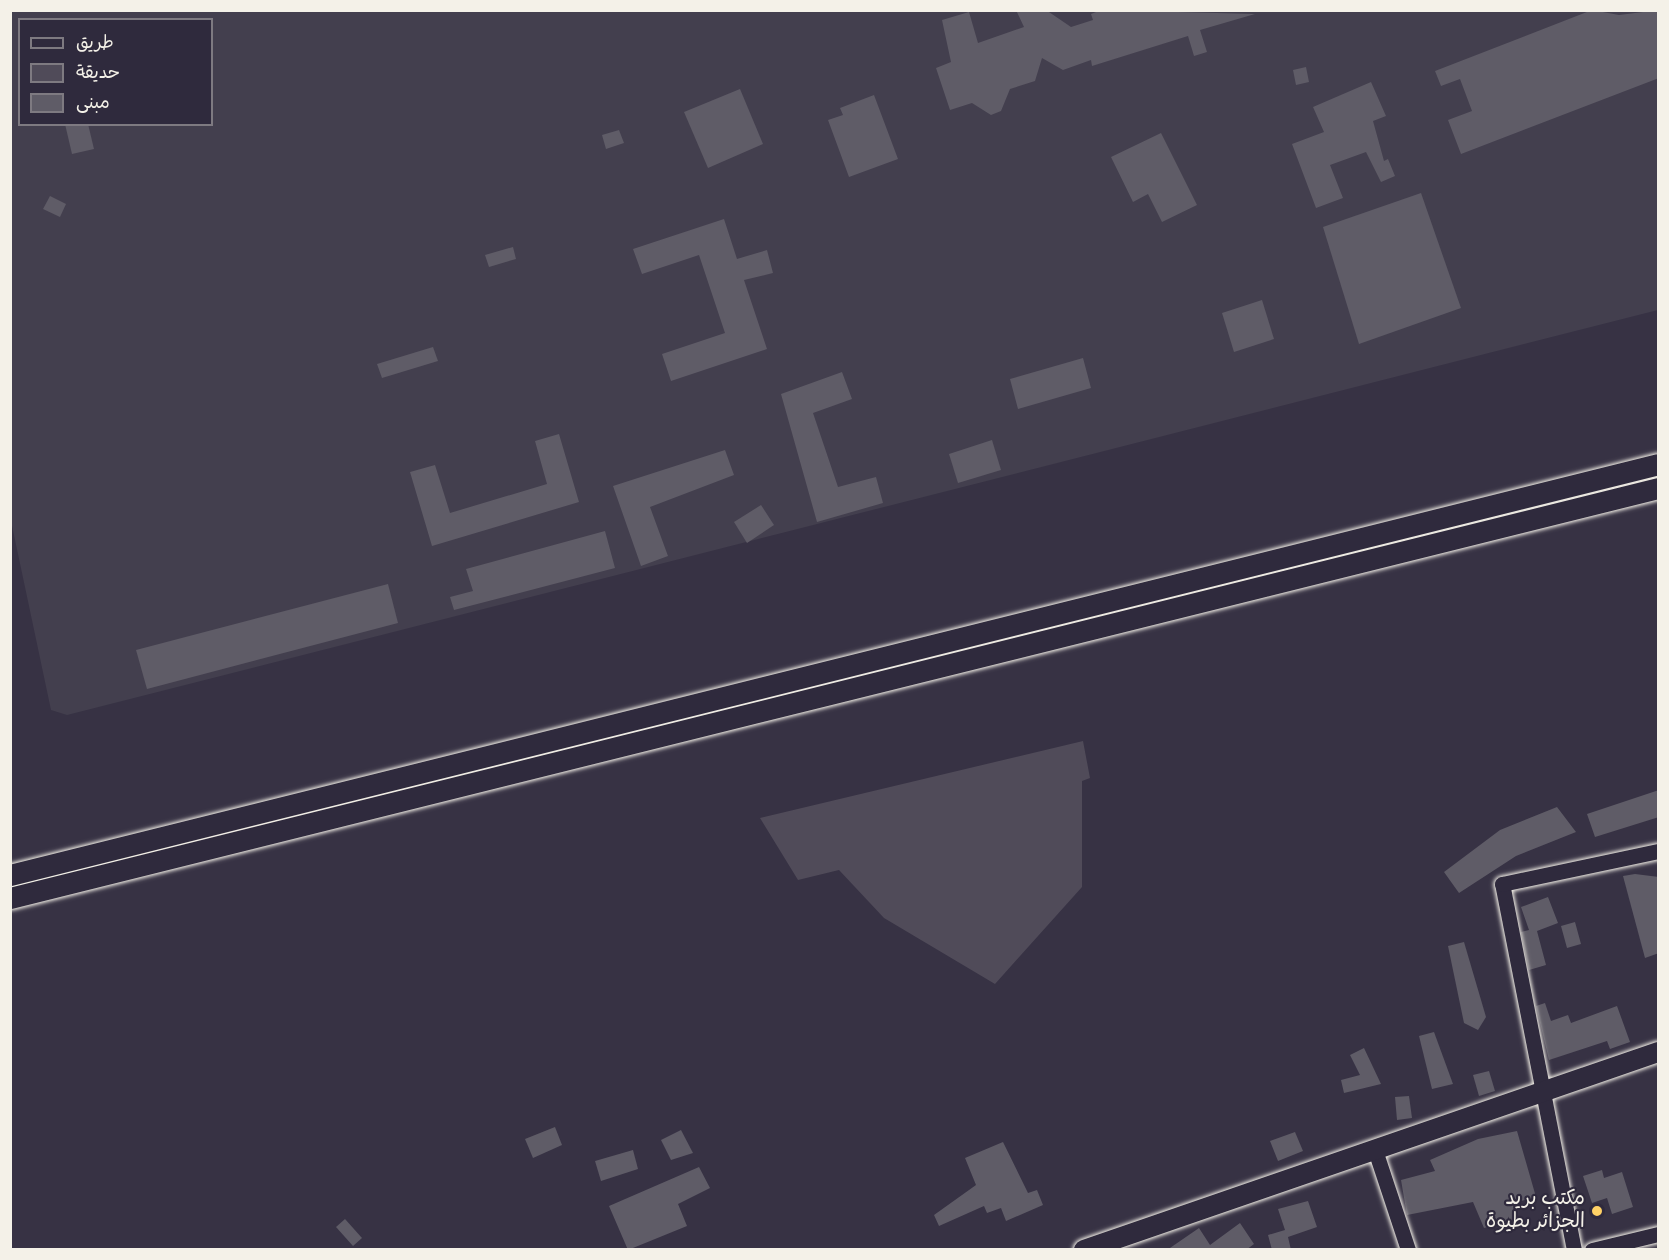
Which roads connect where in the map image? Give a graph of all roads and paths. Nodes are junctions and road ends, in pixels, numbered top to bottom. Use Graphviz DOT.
graph roads {
  1 [pos="1659,464"];
  2 [pos="1659,488"];
  3 [pos="1659,851"];
  4 [pos="10,875"];
  5 [pos="10,898"];
  6 [pos="1659,1052"];
  7 [pos="1544,1095"];
  8 [pos="1376,1153"];
  9 [pos="1659,1234"];
  10 [pos="1084,1250"];
  11 [pos="1408,1250"];
  12 [pos="1574,1250"];
  13 [pos="1592,1250"];
  1 -- 4 [label="main road"];
  2 -- 5 [label="main road"];
  3 -- 7 [label="street"];
  6 -- 7 [label="street"];
  7 -- 8 [label="street"];
  7 -- 12 [label="street"];
  8 -- 10 [label="street"];
  8 -- 11 [label="street"];
  9 -- 13 [label="street"];
}
